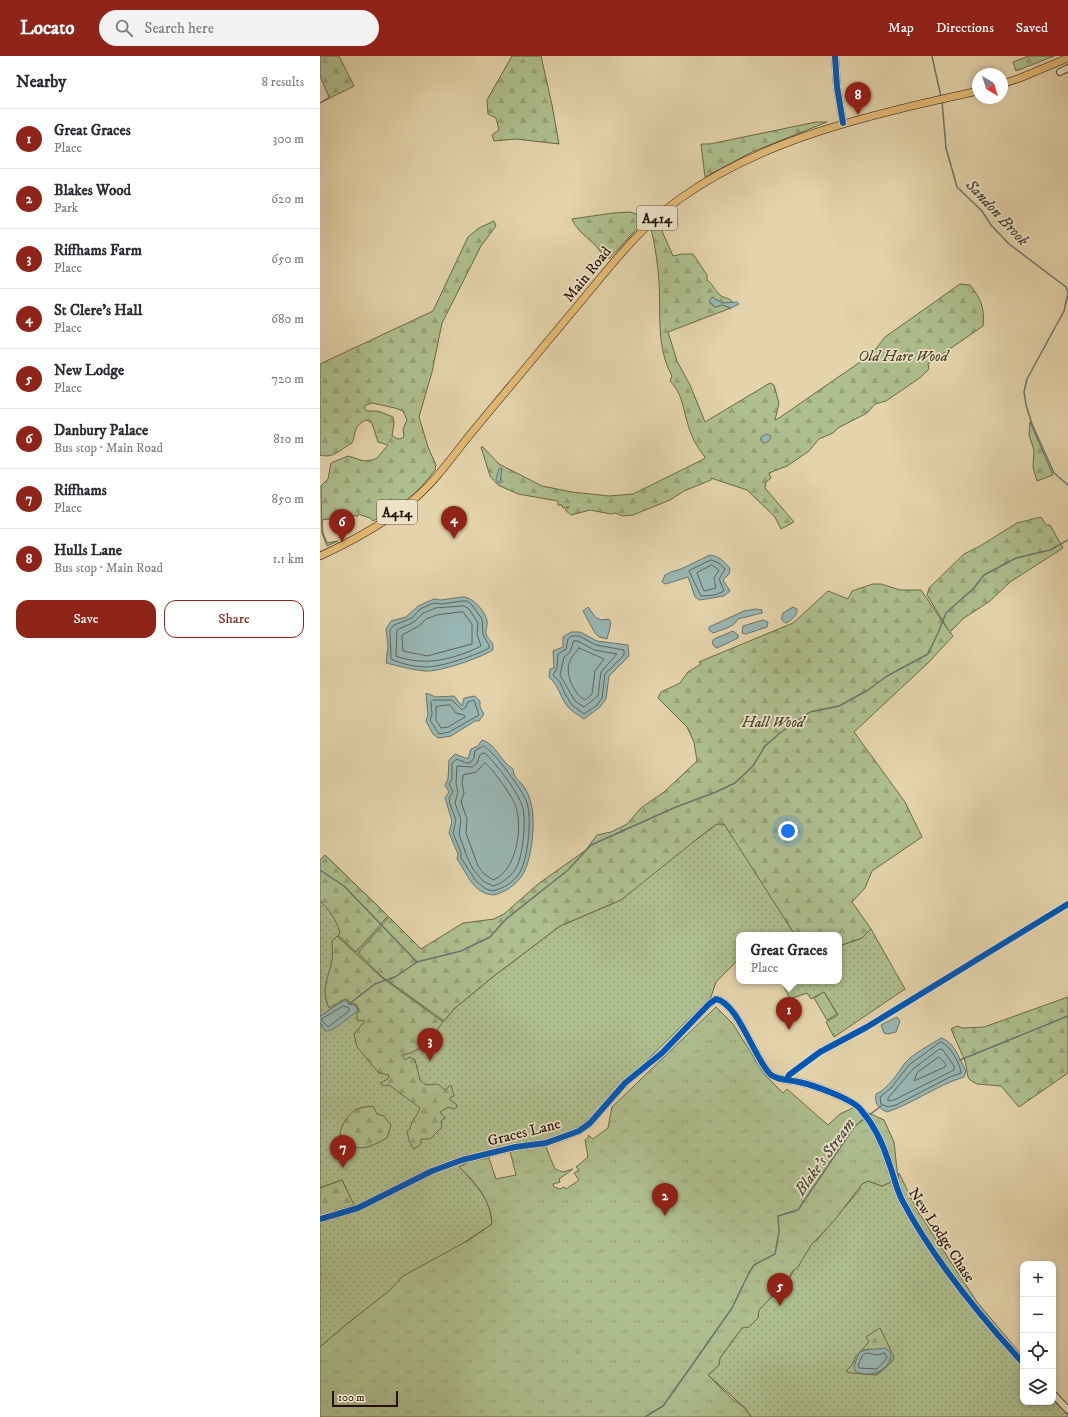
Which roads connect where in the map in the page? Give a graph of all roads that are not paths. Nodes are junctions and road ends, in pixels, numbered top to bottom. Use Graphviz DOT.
graph roads {
  1 [pos="835,56"];
  2 [pos="1068,58"];
  3 [pos="1068,68"];
  4 [pos="1060,72"];
  5 [pos="1008,82"];
  6 [pos="972,92"];
  7 [pos="843,123"];
  8 [pos="320,556"];
  9 [pos="716,999"];
  10 [pos="320,1219"];
  11 [pos="1020,1359"];
  12 [pos="1056,1397"];
  13 [pos="1068,1410"];
  1 -- 7 [label="street"];
  2 -- 5 [label="main road"];
  3 -- 4 [label="street"];
  6 -- 7 [label="main road, Main Road / A414"];
  7 -- 8 [label="main road, Main Road / A414"];
  9 -- 10 [label="street, Graces Lane"];
  9 -- 11 [label="street, New Lodge Chase"];
  12 -- 13 [label="street"];
}
